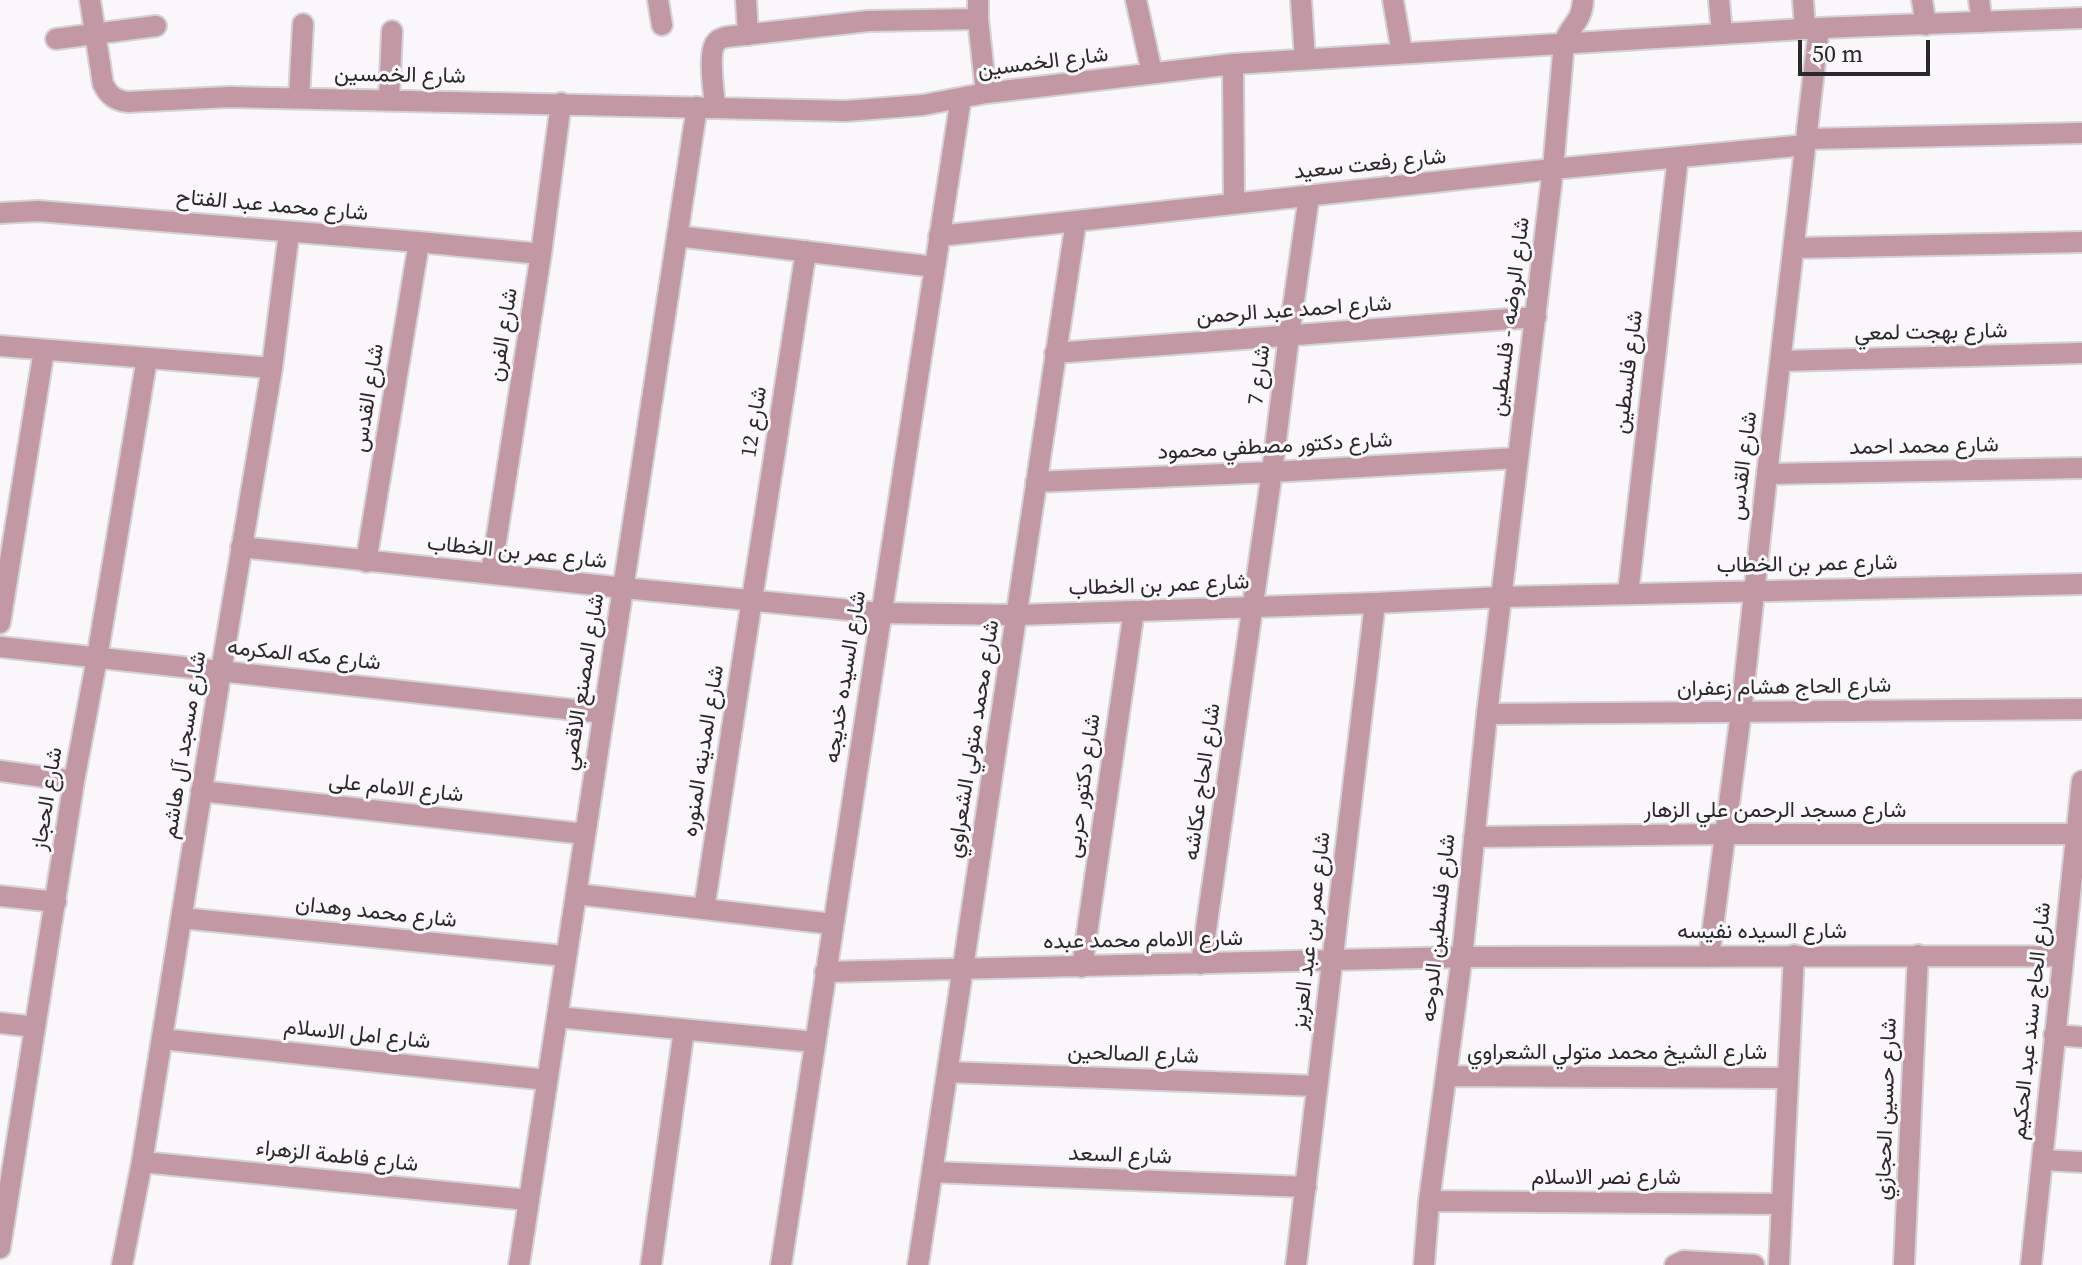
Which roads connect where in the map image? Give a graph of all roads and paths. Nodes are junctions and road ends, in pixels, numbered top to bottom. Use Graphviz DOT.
graph roads {
  1 [pos="90,0"];
  2 [pos="658,0"];
  3 [pos="746,0"];
  4 [pos="1136,0"];
  5 [pos="1301,0"];
  6 [pos="1393,0"];
  7 [pos="1583,0"];
  8 [pos="1719,0"];
  9 [pos="1803,0"];
  10 [pos="1922,0"];
  11 [pos="1979,0"];
  12 [pos="978,9"];
  13 [pos="2082,18"];
  14 [pos="1982,22"];
  15 [pos="303,24"];
  16 [pos="662,25"];
  17 [pos="1926,25"];
  18 [pos="156,26"];
  19 [pos="1812,29"];
  20 [pos="392,31"];
  21 [pos="95,34"];
  22 [pos="1722,34"];
  23 [pos="748,35"];
  24 [pos="56,39"];
  25 [pos="1564,43"];
  26 [pos="1402,53"];
  27 [pos="1305,59"];
  28 [pos="1233,64"];
  29 [pos="1152,73"];
  30 [pos="986,93"];
  31 [pos="299,98"];
  32 [pos="961,98"];
  33 [pos="389,99"];
  34 [pos="561,103"];
  35 [pos="706,107"];
  36 [pos="2082,133"];
  37 [pos="1807,142"];
  38 [pos="1678,157"];
  39 [pos="1553,169"];
  40 [pos="1309,196"];
  41 [pos="1234,204"];
  42 [pos="0,213"];
  43 [pos="1076,221"];
  44 [pos="289,232"];
  45 [pos="677,236"];
  46 [pos="939,236"];
  47 [pos="419,242"];
  48 [pos="2082,242"];
  49 [pos="1794,248"];
  50 [pos="806,251"];
  51 [pos="541,254"];
  52 [pos="935,267"];
  53 [pos="1536,317"];
  54 [pos="1289,335"];
  55 [pos="0,346"];
  56 [pos="44,350"];
  57 [pos="1055,353"];
  58 [pos="2082,353"];
  59 [pos="147,358"];
  60 [pos="1781,361"];
  61 [pos="272,368"];
  62 [pos="1517,458"];
  63 [pos="2082,468"];
  64 [pos="1272,472"];
  65 [pos="1767,474"];
  66 [pos="1036,482"];
  67 [pos="241,547"];
  68 [pos="366,562"];
  69 [pos="491,573"];
  70 [pos="2082,584"];
  71 [pos="624,588"];
  72 [pos="1754,590"];
  73 [pos="1628,594"];
  74 [pos="1502,597"];
  75 [pos="753,601"];
  76 [pos="1375,603"];
  77 [pos="1252,607"];
  78 [pos="1134,611"];
  79 [pos="880,613"];
  80 [pos="1017,615"];
  81 [pos="0,623"];
  82 [pos="0,647"];
  83 [pos="97,658"];
  84 [pos="221,671"];
  85 [pos="2082,709"];
  86 [pos="603,713"];
  87 [pos="1741,713"];
  88 [pos="1487,714"];
  89 [pos="0,771"];
  90 [pos="74,781"];
  91 [pos="2082,781"];
  92 [pos="201,791"];
  93 [pos="585,834"];
  94 [pos="1725,834"];
  95 [pos="2076,834"];
  96 [pos="1474,837"];
  97 [pos="576,894"];
  98 [pos="0,896"];
  99 [pos="56,902"];
  100 [pos="704,909"];
  101 [pos="181,918"];
  102 [pos="832,924"];
  103 [pos="1794,955"];
  104 [pos="1918,955"];
  105 [pos="565,956"];
  106 [pos="2063,956"];
  107 [pos="1462,957"];
  108 [pos="1709,957"];
  109 [pos="1333,960"];
  110 [pos="1201,964"];
  111 [pos="1082,967"];
  112 [pos="963,969"];
  113 [pos="825,972"];
  114 [pos="557,1017"];
  115 [pos="0,1023"];
  116 [pos="35,1027"];
  117 [pos="684,1030"];
  118 [pos="2054,1035"];
  119 [pos="2082,1037"];
  120 [pos="162,1039"];
  121 [pos="814,1042"];
  122 [pos="947,1072"];
  123 [pos="1446,1076"];
  124 [pos="1788,1078"];
  125 [pos="547,1080"];
  126 [pos="1317,1086"];
  127 [pos="8,1145"];
  128 [pos="2042,1160"];
  129 [pos="142,1162"];
  130 [pos="2082,1162"];
  131 [pos="932,1172"];
  132 [pos="1306,1187"];
  133 [pos="528,1200"];
  134 [pos="1429,1201"];
  135 [pos="1782,1204"];
  136 [pos="0,1248"];
  137 [pos="122,1265"];
  138 [pos="519,1265"];
  139 [pos="651,1265"];
  140 [pos="781,1265"];
  141 [pos="918,1265"];
  142 [pos="1296,1265"];
  143 [pos="1424,1265"];
  144 [pos="1675,1265"];
  145 [pos="1754,1265"];
  146 [pos="1779,1265"];
  147 [pos="1904,1265"];
  148 [pos="2031,1265"];
  1 -- 21 [label="street, شارع الخمسين"];
  2 -- 16 [label="street"];
  3 -- 23 [label="street"];
  4 -- 29 [label="street"];
  5 -- 27 [label="street"];
  6 -- 26 [label="street"];
  7 -- 25 [label="street"];
  8 -- 22 [label="street"];
  9 -- 19 [label="street, شارع القدس"];
  10 -- 17 [label="street"];
  11 -- 14 [label="street"];
  12 -- 23 [label="street"];
  12 -- 30 [label="street"];
  13 -- 14 [label="street, شارع الخمسين"];
  14 -- 17 [label="street, شارع الخمسين"];
  15 -- 31 [label="street"];
  17 -- 19 [label="street, شارع الخمسين"];
  18 -- 21 [label="street"];
  19 -- 22 [label="street, شارع الخمسين"];
  19 -- 37 [label="street, شارع القدس"];
  20 -- 33 [label="street"];
  21 -- 24 [label="street"];
  21 -- 31 [label="street, شارع الخمسين"];
  22 -- 25 [label="street, شارع الخمسين"];
  23 -- 35 [label="street, شارع المصنع الاقصي"];
  25 -- 26 [label="street, شارع الخمسين"];
  25 -- 39 [label="street, شارع الروضه - فلسطين"];
  26 -- 27 [label="street, شارع الخمسين"];
  27 -- 28 [label="street, شارع الخمسين"];
  28 -- 29 [label="street, شارع الخمسين"];
  28 -- 41 [label="street"];
  29 -- 30 [label="street, شارع الخمسين"];
  30 -- 32 [label="street, شارع الخمسين"];
  31 -- 33 [label="street, شارع الخمسين"];
  32 -- 35 [label="street, شارع الخمسين"];
  32 -- 46 [label="street, شارع السيده خديجه"];
  33 -- 34 [label="street, شارع الخمسين"];
  34 -- 35 [label="street, شارع الخمسين"];
  34 -- 51 [label="street, شارع الفرن"];
  35 -- 45 [label="street, شارع المصنع الاقصي"];
  36 -- 37 [label="street, شارع رفعت سعيد"];
  37 -- 38 [label="street, شارع رفعت سعيد"];
  37 -- 49 [label="street, شارع القدس"];
  38 -- 39 [label="street, شارع رفعت سعيد"];
  38 -- 73 [label="street, شارع فلسطين"];
  39 -- 40 [label="street, شارع رفعت سعيد"];
  39 -- 53 [label="street, شارع الروضه - فلسطين"];
  40 -- 41 [label="street, شارع رفعت سعيد"];
  40 -- 54 [label="street, شارع 7"];
  41 -- 43 [label="street, شارع رفعت سعيد"];
  42 -- 44 [label="street, شارع محمد عبد الفتاح"];
  43 -- 46 [label="street, شارع رفعت سعيد"];
  43 -- 57 [label="street, شارع محمد متولي الشعراوي"];
  44 -- 47 [label="street, شارع محمد عبد الفتاح"];
  44 -- 61 [label="street, شارع مسجد آل هاشم"];
  45 -- 50 [label="street"];
  45 -- 71 [label="street, شارع المصنع الاقصي"];
  46 -- 52 [label="street, شارع السيده خديجه"];
  47 -- 51 [label="street, شارع محمد عبد الفتاح"];
  47 -- 68 [label="street, شارع القدس"];
  48 -- 49 [label="street"];
  49 -- 60 [label="street, شارع القدس"];
  50 -- 52 [label="street"];
  50 -- 75 [label="street, شارع 12"];
  51 -- 69 [label="street, شارع الفرن"];
  52 -- 79 [label="street, شارع السيده خديجه"];
  53 -- 54 [label="street, شارع احمد عبد الرحمن"];
  53 -- 62 [label="street, شارع الروضه - فلسطين"];
  54 -- 57 [label="street, شارع احمد عبد الرحمن"];
  54 -- 64 [label="street, شارع 7"];
  55 -- 56 [label="street"];
  56 -- 59 [label="street"];
  56 -- 81 [label="street"];
  57 -- 66 [label="street, شارع محمد متولي الشعراوي"];
  58 -- 60 [label="street, شارع بهجت لمعي"];
  59 -- 61 [label="street"];
  59 -- 83 [label="street, شارع الحجاز"];
  60 -- 65 [label="street, شارع القدس"];
  61 -- 67 [label="street, شارع مسجد آل هاشم"];
  62 -- 64 [label="street, شارع دكتور مصطفي محمود"];
  62 -- 74 [label="street, شارع الروضه - فلسطين"];
  63 -- 65 [label="street, شارع محمد احمد"];
  64 -- 66 [label="street, شارع دكتور مصطفي محمود"];
  64 -- 77 [label="street, شارع 7"];
  65 -- 72 [label="street, شارع القدس"];
  66 -- 80 [label="street, شارع محمد متولي الشعراوي"];
  67 -- 68 [label="street, شارع عمر بن الخطاب"];
  67 -- 84 [label="street, شارع مسجد آل هاشم"];
  68 -- 69 [label="street, شارع عمر بن الخطاب"];
  69 -- 71 [label="street, شارع عمر بن الخطاب"];
  70 -- 72 [label="street, شارع عمر بن الخطاب"];
  71 -- 75 [label="street, شارع عمر بن الخطاب"];
  71 -- 86 [label="street, شارع المصنع الاقصي"];
  72 -- 73 [label="street, شارع عمر بن الخطاب"];
  72 -- 87 [label="street, شارع القدس"];
  73 -- 74 [label="street, شارع عمر بن الخطاب"];
  74 -- 76 [label="street, شارع عمر بن الخطاب"];
  74 -- 88 [label="street, شارع فلسطين الدوحه"];
  75 -- 79 [label="street, شارع عمر بن الخطاب"];
  75 -- 100 [label="street, شارع المدينه المنوره"];
  76 -- 77 [label="street, شارع عمر بن الخطاب"];
  76 -- 109 [label="street, شارع عمر بن عبد العزيز"];
  77 -- 78 [label="street, شارع عمر بن الخطاب"];
  77 -- 110 [label="street, شارع الحاج عكاشه"];
  78 -- 80 [label="street, شارع عمر بن الخطاب"];
  78 -- 111 [label="street, شارع دكتور حربى"];
  79 -- 80 [label="street, شارع عمر بن الخطاب"];
  79 -- 102 [label="street, شارع السيده خديجه"];
  80 -- 112 [label="street, شارع محمد متولي الشعراوي"];
  82 -- 83 [label="street, شارع مكه المكرمه"];
  83 -- 84 [label="street, شارع مكه المكرمه"];
  83 -- 90 [label="street, شارع الحجاز"];
  84 -- 86 [label="street, شارع مكه المكرمه"];
  84 -- 92 [label="street, شارع مسجد آل هاشم"];
  85 -- 87 [label="street, شارع الحاج هشام زعفران"];
  86 -- 93 [label="street, شارع المصنع الاقصي"];
  87 -- 88 [label="street, شارع الحاج هشام زعفران"];
  87 -- 94 [label="street, شارع القدس"];
  88 -- 96 [label="street, شارع فلسطين الدوحه"];
  89 -- 90 [label="street"];
  90 -- 99 [label="street, شارع الحجاز"];
  91 -- 95 [label="street, شارع الحاج سند عبد الحكيم"];
  92 -- 93 [label="street, شارع الامام على"];
  92 -- 101 [label="street, شارع مسجد آل هاشم"];
  93 -- 97 [label="street, شارع المصنع الاقصي"];
  94 -- 95 [label="street, شارع مسجد الرحمن علي الزهار"];
  94 -- 96 [label="street, شارع مسجد الرحمن علي الزهار"];
  94 -- 108 [label="street, شارع القدس"];
  95 -- 106 [label="street, شارع الحاج سند عبد الحكيم"];
  96 -- 107 [label="street, شارع فلسطين الدوحه"];
  97 -- 100 [label="street"];
  97 -- 105 [label="street, شارع المصنع الاقصي"];
  98 -- 99 [label="street"];
  99 -- 116 [label="street, شارع الحجاز"];
  100 -- 102 [label="street"];
  101 -- 105 [label="street, شارع محمد وهدان"];
  101 -- 120 [label="street, شارع مسجد آل هاشم"];
  102 -- 113 [label="street, شارع السيده خديجه"];
  103 -- 104 [label="street, شارع السيده نفيسه"];
  103 -- 108 [label="street, شارع السيده نفيسه"];
  103 -- 124 [label="street"];
  104 -- 106 [label="street, شارع السيده نفيسه"];
  104 -- 147 [label="street, شارع حسين الحجازي"];
  105 -- 114 [label="street, شارع المصنع الاقصي"];
  106 -- 118 [label="street, شارع الحاج سند عبد الحكيم"];
  107 -- 108 [label="street, شارع السيده نفيسه"];
  107 -- 109 [label="street, شارع الامام محمد عبده"];
  107 -- 123 [label="street, شارع فلسطين الدوحه"];
  109 -- 110 [label="street, شارع الامام محمد عبده"];
  109 -- 126 [label="street, شارع عمر بن عبد العزيز"];
  110 -- 111 [label="street, شارع الامام محمد عبده"];
  111 -- 112 [label="street, شارع الامام محمد عبده"];
  112 -- 113 [label="street, شارع الامام محمد عبده"];
  112 -- 122 [label="street, شارع محمد متولي الشعراوي"];
  113 -- 121 [label="street, شارع السيده خديجه"];
  114 -- 117 [label="street"];
  114 -- 125 [label="street, شارع المصنع الاقصي"];
  115 -- 116 [label="street"];
  116 -- 127 [label="street, شارع الحجاز"];
  117 -- 121 [label="street"];
  117 -- 139 [label="street"];
  118 -- 119 [label="street"];
  118 -- 128 [label="street, شارع الحاج سند عبد الحكيم"];
  120 -- 125 [label="street, شارع امل الاسلام"];
  120 -- 129 [label="street, شارع مسجد آل هاشم"];
  121 -- 140 [label="street, شارع السيده خديجه"];
  122 -- 126 [label="street, شارع الصالحين"];
  122 -- 131 [label="street, شارع محمد متولي الشعراوي"];
  123 -- 124 [label="street, شارع الشيخ محمد متولي الشعراوي"];
  123 -- 134 [label="street, شارع فلسطين الدوحه"];
  124 -- 135 [label="street"];
  125 -- 133 [label="street, شارع المصنع الاقصي"];
  126 -- 132 [label="street, شارع عمر بن عبد العزيز"];
  127 -- 136 [label="street, شارع الحجاز"];
  128 -- 130 [label="street"];
  128 -- 148 [label="street, شارع الحاج سند عبد الحكيم"];
  129 -- 133 [label="street, شارع فاطمة الزهراء"];
  129 -- 137 [label="street, شارع مسجد آل هاشم"];
  131 -- 132 [label="street, شارع السعد"];
  131 -- 141 [label="street, شارع محمد متولي الشعراوي"];
  132 -- 142 [label="street, شارع عمر بن عبد العزيز"];
  133 -- 138 [label="street, شارع المصنع الاقصي"];
  134 -- 135 [label="street, شارع نصر الاسلام"];
  134 -- 143 [label="street, شارع فلسطين الدوحه"];
  135 -- 146 [label="street"];
  144 -- 145 [label="street"];
}
